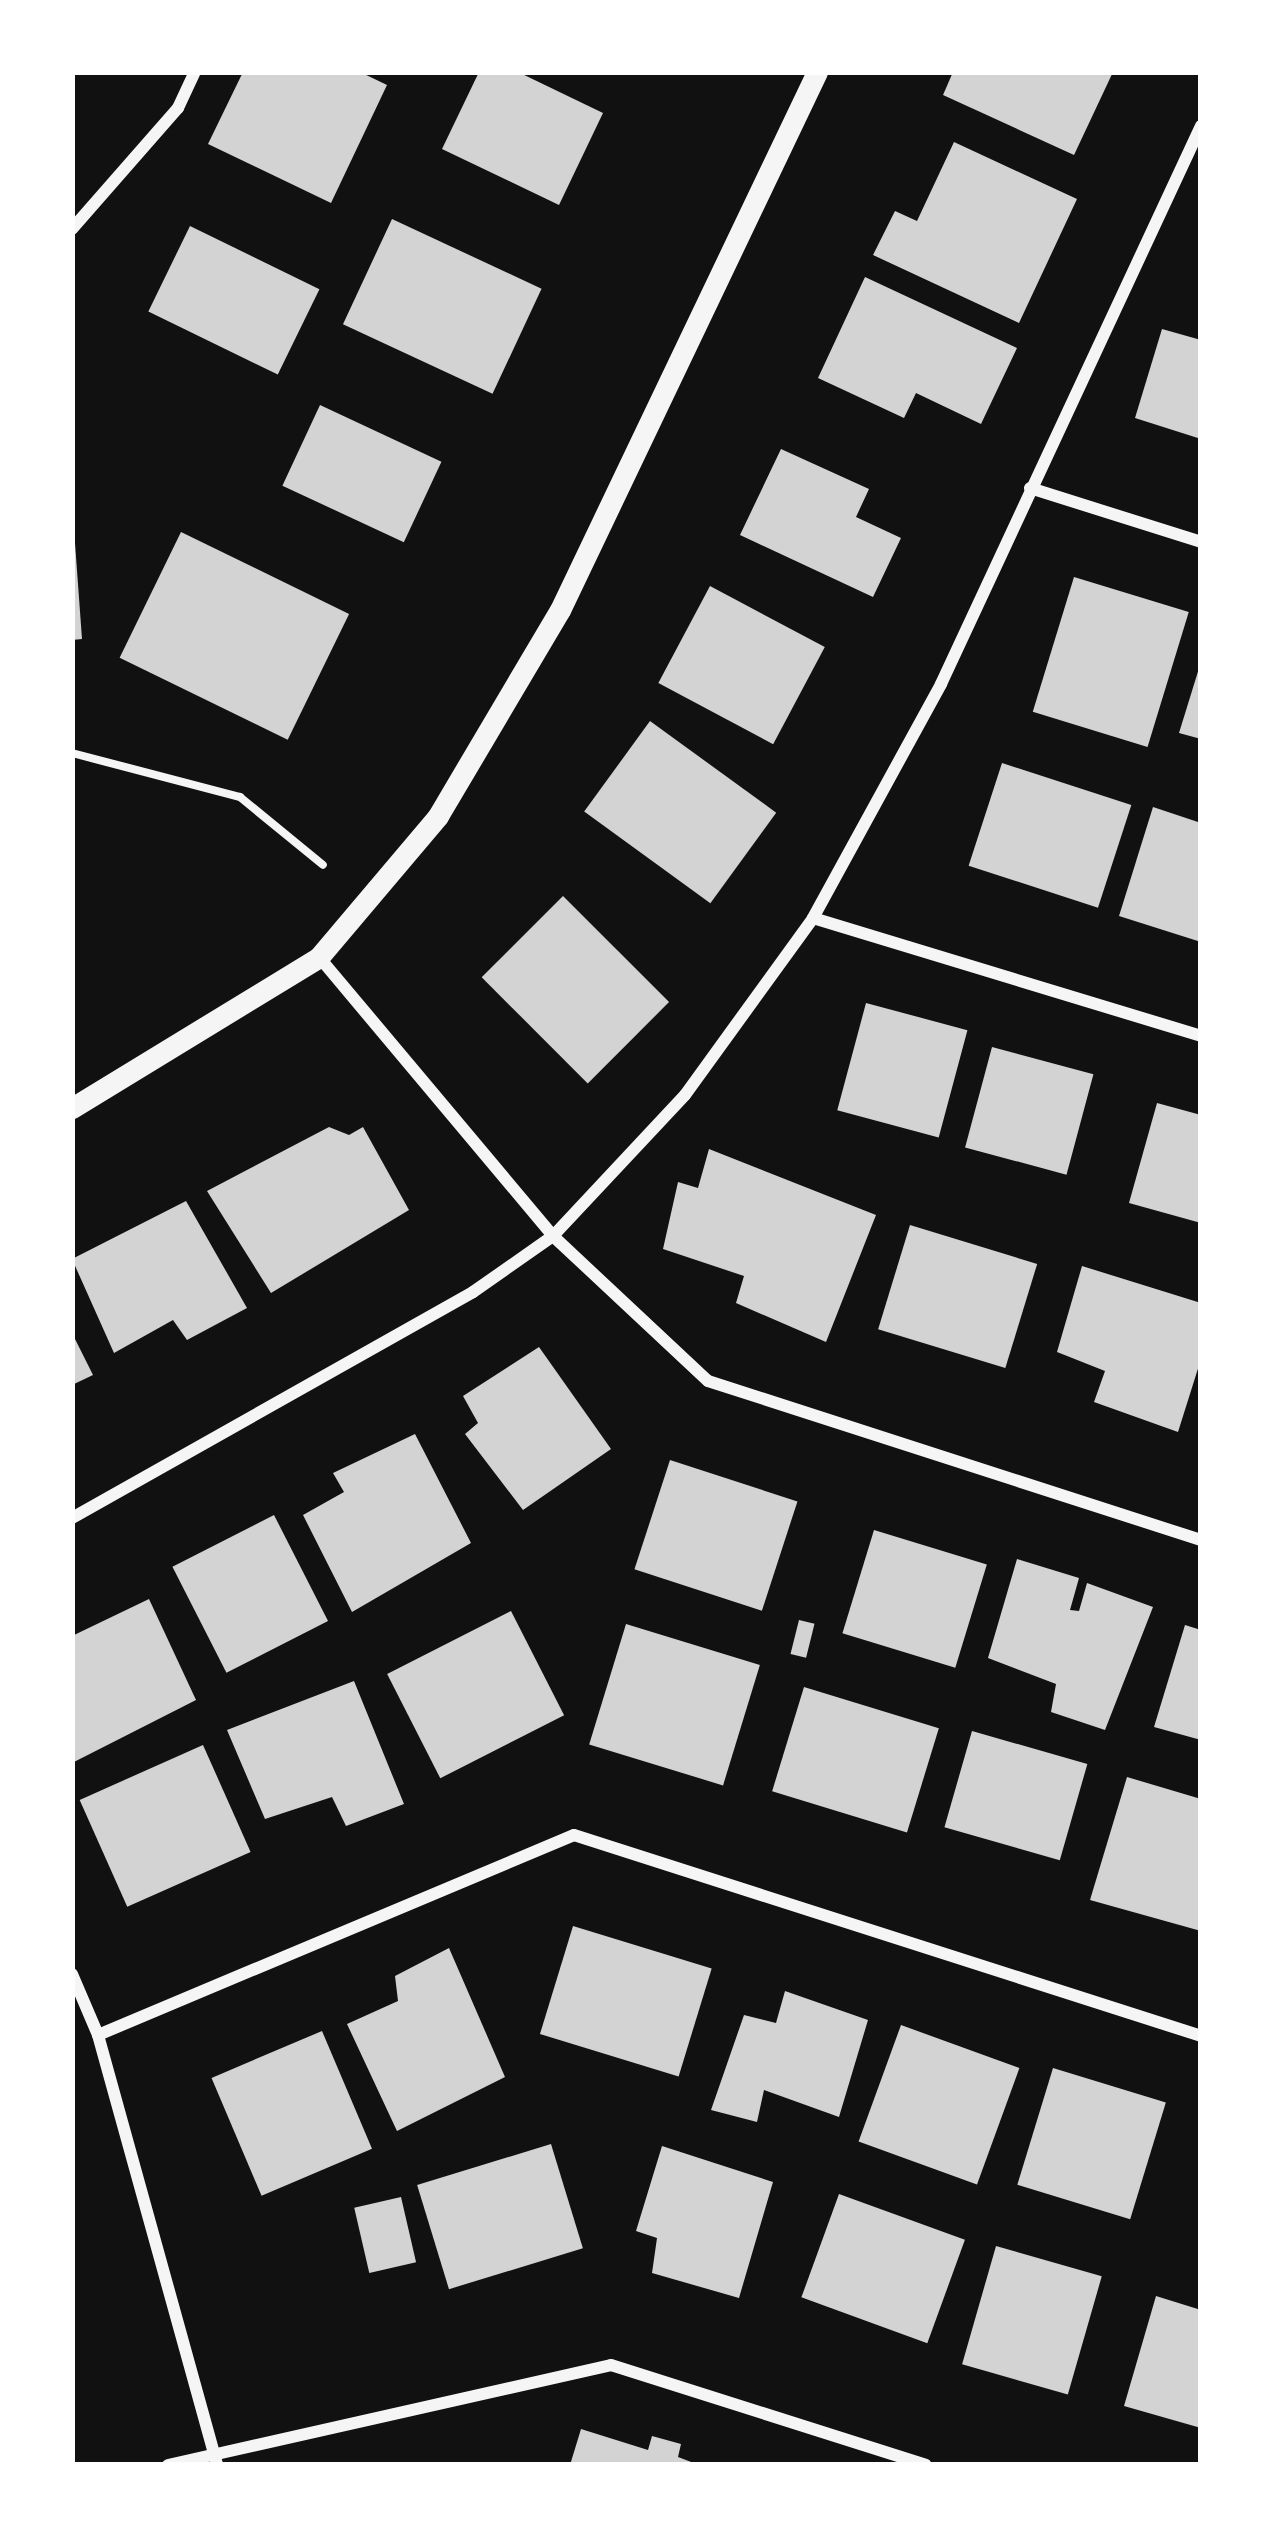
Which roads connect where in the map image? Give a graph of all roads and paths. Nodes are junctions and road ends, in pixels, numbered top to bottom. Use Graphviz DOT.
graph roads {
  1 [pos="195,72"];
  2 [pos="817,72"];
  3 [pos="1201,126"];
  4 [pos="72,229"];
  5 [pos="1030,488"];
  6 [pos="1201,542"];
  7 [pos="72,753"];
  8 [pos="367,901"];
  9 [pos="814,918"];
  10 [pos="319,957"];
  11 [pos="1201,1036"];
  12 [pos="72,1108"];
  13 [pos="553,1236"];
  14 [pos="72,1518"];
  15 [pos="1201,1540"];
  16 [pos="72,1974"];
  17 [pos="98,2035"];
  18 [pos="1201,2036"];
  19 [pos="215,2458"];
  20 [pos="168,2465"];
  21 [pos="926,2465"];
  1 -- 4 [label="street"];
  2 -- 8 [label="street"];
  3 -- 5 [label="street"];
  5 -- 6 [label="street"];
  5 -- 9 [label="street"];
  7 -- 8 [label="path"];
  8 -- 10 [label="street"];
  9 -- 11 [label="street"];
  9 -- 13 [label="street"];
  10 -- 12 [label="street"];
  10 -- 13 [label="street"];
  13 -- 14 [label="street"];
  13 -- 15 [label="street"];
  16 -- 17 [label="street"];
  17 -- 18 [label="street"];
  17 -- 19 [label="street"];
  19 -- 20 [label="street"];
  19 -- 21 [label="street"];
}
